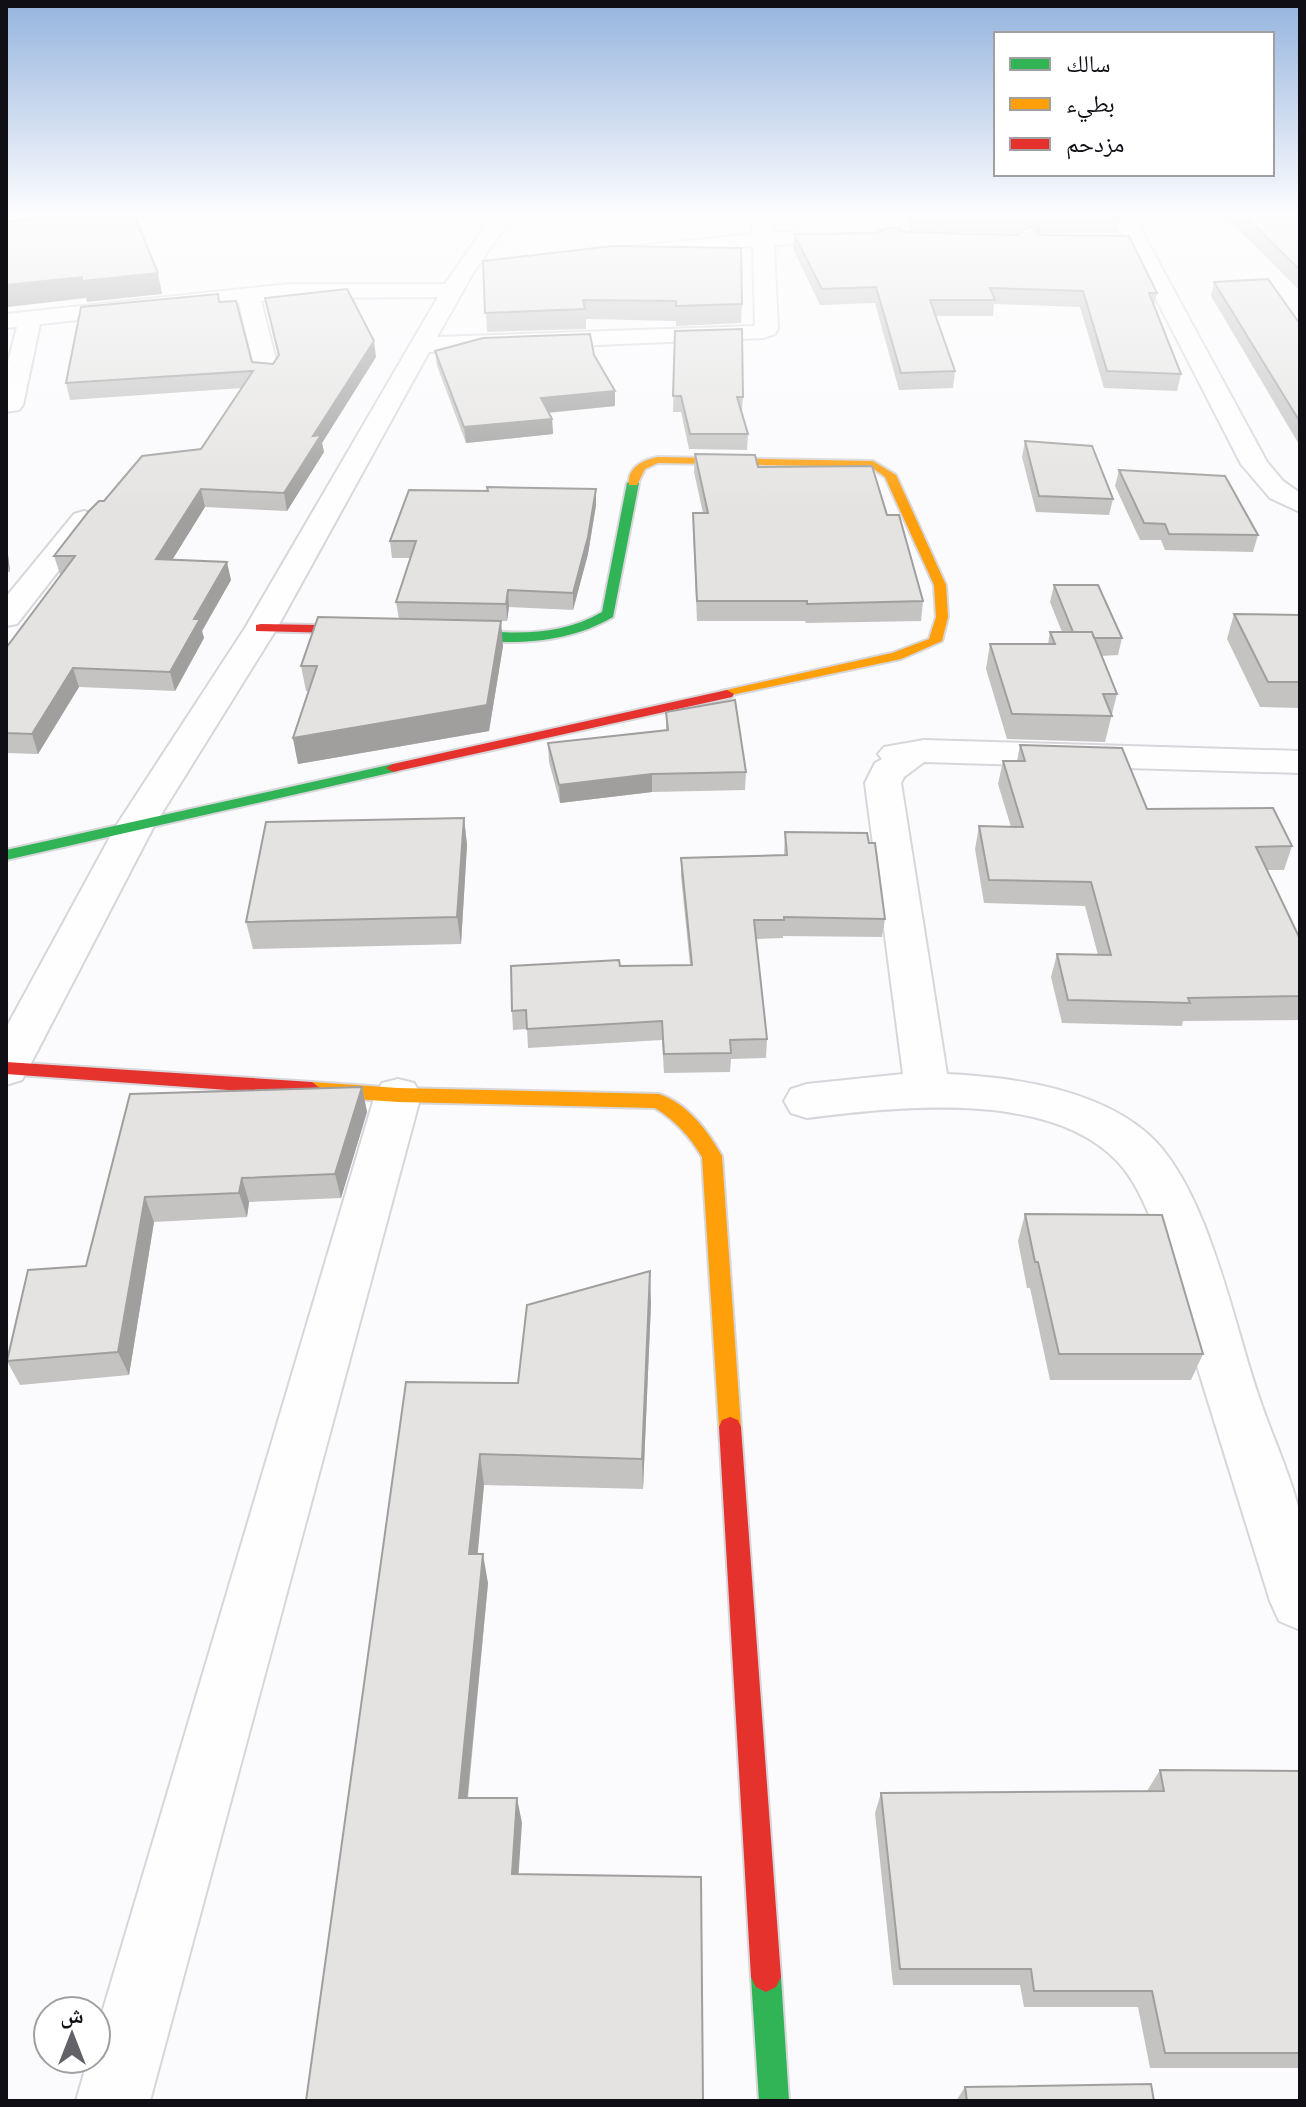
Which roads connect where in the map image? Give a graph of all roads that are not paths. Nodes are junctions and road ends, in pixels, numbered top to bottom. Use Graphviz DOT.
graph roads {
  1 [pos="77,313"];
  2 [pos="253,313"];
  3 [pos="444,313"];
  4 [pos="766,313"];
  5 [pos="1168,313"];
  6 [pos="18,320"];
  7 [pos="422,345"];
  8 [pos="267,372"];
  9 [pos="10,405"];
  10 [pos="1300,504"];
  11 [pos="84,520"];
  12 [pos="6,617"];
  13 [pos="261,628"];
  14 [pos="388,631"];
  15 [pos="420,631"];
  16 [pos="1300,762"];
  17 [pos="135,826"];
  18 [pos="6,855"];
  19 [pos="6,1068"];
  20 [pos="927,1089"];
  21 [pos="398,1095"];
  22 [pos="807,1101"];
  23 [pos="1300,1601"];
  24 [pos="113,2101"];
  25 [pos="774,2101"];
  1 -- 6 [label="street"];
  2 -- 8 [label="street"];
  3 -- 7 [label="street"];
  4 -- 7 [label="street"];
  5 -- 10 [label="street"];
  6 -- 9 [label="street"];
  7 -- 13 [label="street"];
  11 -- 12 [label="street"];
  13 -- 14 [label="street"];
  13 -- 17 [label="street"];
  15 -- 17 [label="street"];
  16 -- 20 [label="street"];
  17 -- 18 [label="street"];
  17 -- 19 [label="street"];
  19 -- 21 [label="street"];
  20 -- 22 [label="street"];
  20 -- 23 [label="street"];
  21 -- 24 [label="street"];
  21 -- 25 [label="street"];
}
